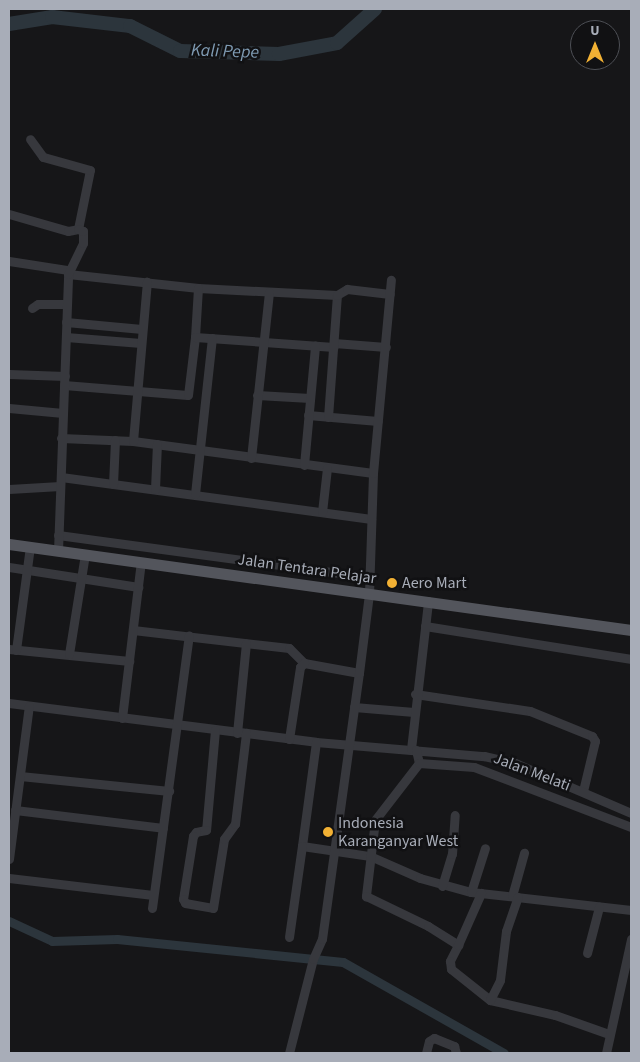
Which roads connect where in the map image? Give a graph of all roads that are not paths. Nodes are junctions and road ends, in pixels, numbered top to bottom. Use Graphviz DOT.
graph roads {
  1 [pos="30,139"];
  2 [pos="9,214"];
  3 [pos="78,229"];
  4 [pos="9,261"];
  5 [pos="64,271"];
  6 [pos="392,280"];
  7 [pos="147,282"];
  8 [pos="198,288"];
  9 [pos="269,292"];
  10 [pos="390,294"];
  11 [pos="337,295"];
  12 [pos="67,304"];
  13 [pos="32,308"];
  14 [pos="66,322"];
  15 [pos="142,329"];
  16 [pos="66,337"];
  17 [pos="194,337"];
  18 [pos="212,338"];
  19 [pos="264,341"];
  20 [pos="141,342"];
  21 [pos="334,345"];
  22 [pos="315,346"];
  23 [pos="386,347"];
  24 [pos="9,374"];
  25 [pos="64,380"];
  26 [pos="137,391"];
  27 [pos="188,395"];
  28 [pos="257,395"];
  29 [pos="204,397"];
  30 [pos="310,398"];
  31 [pos="9,408"];
  32 [pos="63,413"];
  33 [pos="308,415"];
  34 [pos="328,417"];
  35 [pos="378,421"];
  36 [pos="61,438"];
  37 [pos="115,440"];
  38 [pos="133,441"];
  39 [pos="157,444"];
  40 [pos="200,450"];
  41 [pos="251,458"];
  42 [pos="304,465"];
  43 [pos="327,468"];
  44 [pos="373,473"];
  45 [pos="60,482"];
  46 [pos="113,484"];
  47 [pos="9,489"];
  48 [pos="155,489"];
  49 [pos="195,494"];
  50 [pos="322,512"];
  51 [pos="371,518"];
  52 [pos="58,535"];
  53 [pos="9,544"];
  54 [pos="30,547"];
  55 [pos="58,550"];
  56 [pos="85,554"];
  57 [pos="141,562"];
  58 [pos="9,567"];
  59 [pos="26,570"];
  60 [pos="354,575"];
  61 [pos="368,577"];
  62 [pos="81,578"];
  63 [pos="138,587"];
  64 [pos="352,592"];
  65 [pos="369,594"];
  66 [pos="428,601"];
  67 [pos="425,626"];
  68 [pos="133,630"];
  69 [pos="631,630"];
  70 [pos="189,636"];
  71 [pos="246,642"];
  72 [pos="12,650"];
  73 [pos="69,654"];
  74 [pos="631,659"];
  75 [pos="129,661"];
  76 [pos="304,663"];
  77 [pos="359,673"];
  78 [pos="415,694"];
  79 [pos="9,704"];
  80 [pos="29,706"];
  81 [pos="354,707"];
  82 [pos="414,712"];
  83 [pos="122,718"];
  84 [pos="178,725"];
  85 [pos="215,730"];
  86 [pos="241,733"];
  87 [pos="289,739"];
  88 [pos="316,742"];
  89 [pos="349,745"];
  90 [pos="413,750"];
  91 [pos="419,763"];
  92 [pos="20,776"];
  93 [pos="583,791"];
  94 [pos="169,792"];
  95 [pos="15,810"];
  96 [pos="631,814"];
  97 [pos="455,815"];
  98 [pos="631,826"];
  99 [pos="163,828"];
  100 [pos="302,846"];
  101 [pos="485,848"];
  102 [pos="335,850"];
  103 [pos="524,853"];
  104 [pos="370,856"];
  105 [pos="9,859"];
  106 [pos="9,878"];
  107 [pos="442,886"];
  108 [pos="471,892"];
  109 [pos="481,893"];
  110 [pos="154,895"];
  111 [pos="515,896"];
  112 [pos="598,906"];
  113 [pos="152,908"];
  114 [pos="631,910"];
  115 [pos="289,936"];
  116 [pos="631,939"];
  117 [pos="458,945"];
  118 [pos="587,953"];
  119 [pos="621,978"];
  120 [pos="631,982"];
  121 [pos="490,1000"];
  122 [pos="609,1034"];
  123 [pos="290,1053"];
  124 [pos="426,1053"];
  125 [pos="456,1053"];
  126 [pos="606,1053"];
  1 -- 3 [label="street"];
  2 -- 3 [label="street"];
  3 -- 5 [label="street"];
  4 -- 5 [label="street"];
  5 -- 7 [label="street"];
  5 -- 12 [label="street"];
  6 -- 10 [label="street"];
  7 -- 8 [label="street"];
  7 -- 15 [label="street"];
  8 -- 9 [label="street"];
  8 -- 17 [label="street"];
  9 -- 11 [label="street"];
  9 -- 19 [label="street"];
  10 -- 11 [label="street"];
  10 -- 23 [label="street"];
  11 -- 21 [label="street"];
  12 -- 13 [label="street"];
  12 -- 14 [label="street"];
  14 -- 15 [label="street"];
  14 -- 16 [label="street"];
  15 -- 20 [label="street"];
  16 -- 20 [label="street"];
  16 -- 25 [label="street"];
  17 -- 18 [label="street"];
  17 -- 27 [label="street"];
  18 -- 19 [label="street"];
  18 -- 29 [label="street"];
  19 -- 22 [label="street"];
  19 -- 28 [label="street"];
  20 -- 26 [label="street"];
  21 -- 22 [label="street"];
  21 -- 23 [label="street"];
  21 -- 34 [label="street"];
  22 -- 30 [label="street"];
  23 -- 35 [label="street"];
  24 -- 25 [label="street"];
  25 -- 26 [label="street"];
  25 -- 32 [label="street"];
  26 -- 27 [label="street"];
  26 -- 38 [label="street"];
  27 -- 29 [label="street"];
  28 -- 30 [label="street"];
  28 -- 41 [label="street"];
  29 -- 40 [label="street"];
  30 -- 33 [label="street"];
  31 -- 32 [label="street"];
  32 -- 36 [label="street"];
  33 -- 34 [label="street"];
  33 -- 42 [label="street"];
  34 -- 35 [label="street"];
  35 -- 44 [label="street"];
  36 -- 37 [label="street"];
  36 -- 45 [label="street"];
  37 -- 38 [label="street"];
  37 -- 46 [label="street"];
  38 -- 39 [label="street"];
  39 -- 40 [label="street"];
  39 -- 48 [label="street"];
  40 -- 41 [label="street"];
  40 -- 49 [label="street"];
  41 -- 42 [label="street"];
  42 -- 43 [label="street"];
  43 -- 44 [label="street"];
  43 -- 50 [label="street"];
  44 -- 51 [label="street"];
  45 -- 46 [label="street"];
  45 -- 47 [label="street"];
  45 -- 52 [label="street"];
  46 -- 48 [label="street"];
  48 -- 49 [label="street"];
  49 -- 50 [label="street"];
  50 -- 51 [label="street"];
  51 -- 61 [label="street"];
  52 -- 55 [label="street"];
  52 -- 60 [label="street"];
  53 -- 54 [label="main road, Jalan Tentara Pelajar"];
  54 -- 55 [label="main road, Jalan Tentara Pelajar"];
  54 -- 59 [label="street"];
  55 -- 56 [label="main road, Jalan Tentara Pelajar"];
  56 -- 57 [label="main road, Jalan Tentara Pelajar"];
  56 -- 62 [label="street"];
  57 -- 63 [label="street"];
  57 -- 64 [label="main road, Jalan Tentara Pelajar"];
  58 -- 59 [label="street"];
  59 -- 62 [label="street"];
  59 -- 72 [label="street"];
  60 -- 61 [label="street"];
  60 -- 64 [label="street"];
  61 -- 65 [label="street"];
  62 -- 63 [label="street"];
  62 -- 73 [label="street"];
  63 -- 68 [label="street"];
  64 -- 65 [label="main road, Jalan Tentara Pelajar"];
  65 -- 66 [label="main road, Jalan Tentara Pelajar"];
  65 -- 77 [label="street"];
  66 -- 67 [label="street"];
  66 -- 69 [label="main road, Jalan Tentara Pelajar"];
  67 -- 74 [label="street"];
  67 -- 78 [label="street"];
  68 -- 70 [label="street"];
  68 -- 75 [label="street"];
  70 -- 71 [label="street"];
  70 -- 84 [label="street"];
  71 -- 76 [label="street"];
  71 -- 86 [label="street"];
  72 -- 73 [label="street"];
  73 -- 75 [label="street"];
  75 -- 83 [label="street"];
  76 -- 77 [label="street"];
  76 -- 87 [label="street"];
  77 -- 81 [label="street"];
  78 -- 82 [label="street"];
  78 -- 93 [label="street"];
  79 -- 80 [label="street"];
  80 -- 83 [label="street"];
  80 -- 92 [label="street"];
  81 -- 82 [label="street"];
  81 -- 89 [label="street"];
  82 -- 90 [label="street"];
  83 -- 84 [label="street"];
  84 -- 85 [label="street"];
  84 -- 94 [label="street"];
  85 -- 86 [label="street"];
  85 -- 86 [label="street"];
  86 -- 87 [label="street"];
  87 -- 88 [label="street"];
  88 -- 89 [label="street"];
  88 -- 100 [label="street"];
  89 -- 90 [label="street"];
  89 -- 102 [label="street"];
  90 -- 91 [label="street"];
  90 -- 93 [label="street"];
  91 -- 98 [label="street, Jalan Melati"];
  91 -- 104 [label="street"];
  92 -- 94 [label="street"];
  92 -- 95 [label="street"];
  93 -- 96 [label="street"];
  94 -- 99 [label="street"];
  95 -- 99 [label="street"];
  95 -- 105 [label="street"];
  97 -- 107 [label="street"];
  99 -- 110 [label="street"];
  100 -- 102 [label="street"];
  100 -- 115 [label="street"];
  101 -- 108 [label="street"];
  102 -- 104 [label="street"];
  102 -- 123 [label="street"];
  103 -- 111 [label="street"];
  104 -- 107 [label="street"];
  104 -- 117 [label="street"];
  106 -- 110 [label="street"];
  107 -- 108 [label="street"];
  108 -- 109 [label="street"];
  109 -- 111 [label="street"];
  109 -- 117 [label="street"];
  110 -- 113 [label="street"];
  111 -- 112 [label="street"];
  111 -- 121 [label="street"];
  112 -- 114 [label="street"];
  112 -- 118 [label="street"];
  116 -- 119 [label="street"];
  117 -- 121 [label="street"];
  119 -- 120 [label="street"];
  119 -- 122 [label="street"];
  121 -- 122 [label="street"];
  122 -- 126 [label="street"];
  124 -- 125 [label="street"];
}
